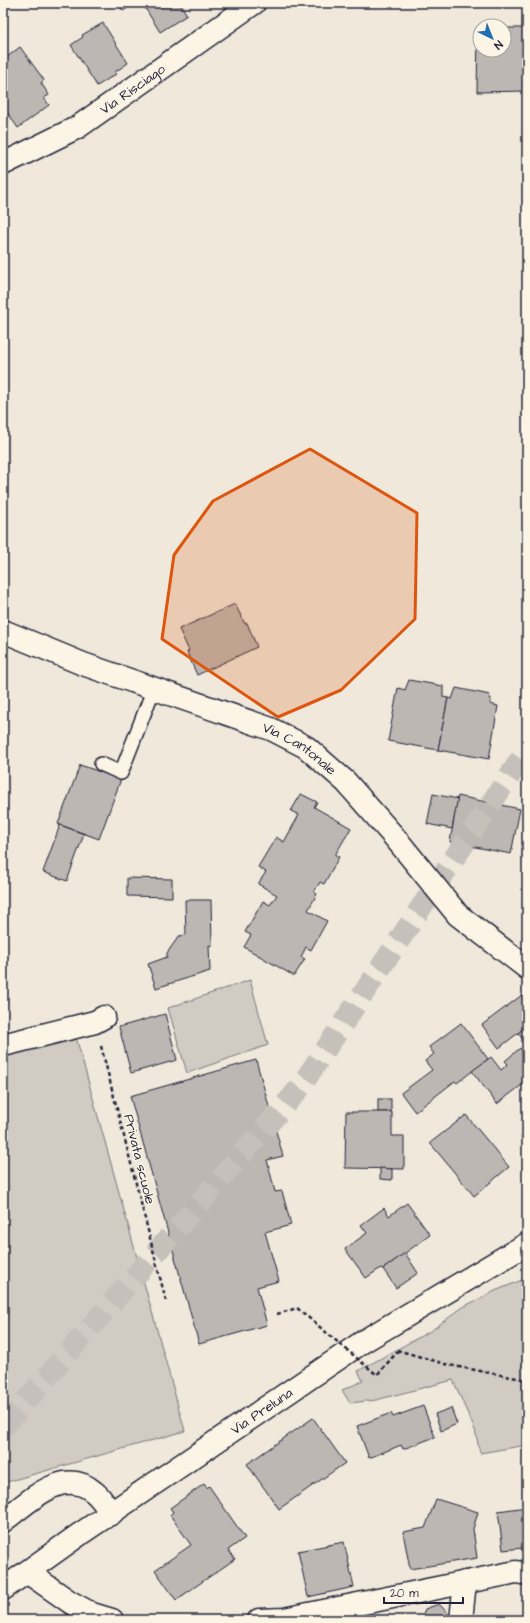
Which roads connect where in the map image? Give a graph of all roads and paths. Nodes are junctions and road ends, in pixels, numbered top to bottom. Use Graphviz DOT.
graph roads {
  1 [pos="254,3"];
  2 [pos="3,164"];
  3 [pos="3,632"];
  4 [pos="154,688"];
  5 [pos="101,764"];
  6 [pos="527,968"];
  7 [pos="99,1020"];
  8 [pos="3,1045"];
  9 [pos="527,1244"];
  10 [pos="166,1301"];
  11 [pos="277,1314"];
  12 [pos="382,1330"];
  13 [pos="398,1351"];
  14 [pos="527,1380"];
  15 [pos="111,1514"];
  16 [pos="3,1521"];
  17 [pos="27,1572"];
  18 [pos="527,1574"];
  19 [pos="465,1582"];
  20 [pos="3,1588"];
  21 [pos="112,1620"];
  22 [pos="259,1620"];
  23 [pos="461,1620"];
  1 -- 2 [label="street, Via Risciago"];
  3 -- 4 [label="street, Via Cantonale"];
  4 -- 5 [label="lane"];
  4 -- 6 [label="street, Via Cantonale"];
  7 -- 8 [label="street"];
  7 -- 10 [label="path, Privata scuole"];
  9 -- 12 [label="street, Via Preluna"];
  11 -- 13 [label="path, bridge"];
  12 -- 13 [label="path"];
  12 -- 15 [label="street, Via Preluna"];
  13 -- 14 [label="path"];
  15 -- 16 [label="street"];
  15 -- 17 [label="street, Via Preluna"];
  17 -- 20 [label="street, Via Preluna"];
  17 -- 21 [label="street"];
  18 -- 19 [label="street"];
  19 -- 22 [label="street"];
  19 -- 23 [label="street"];
}
